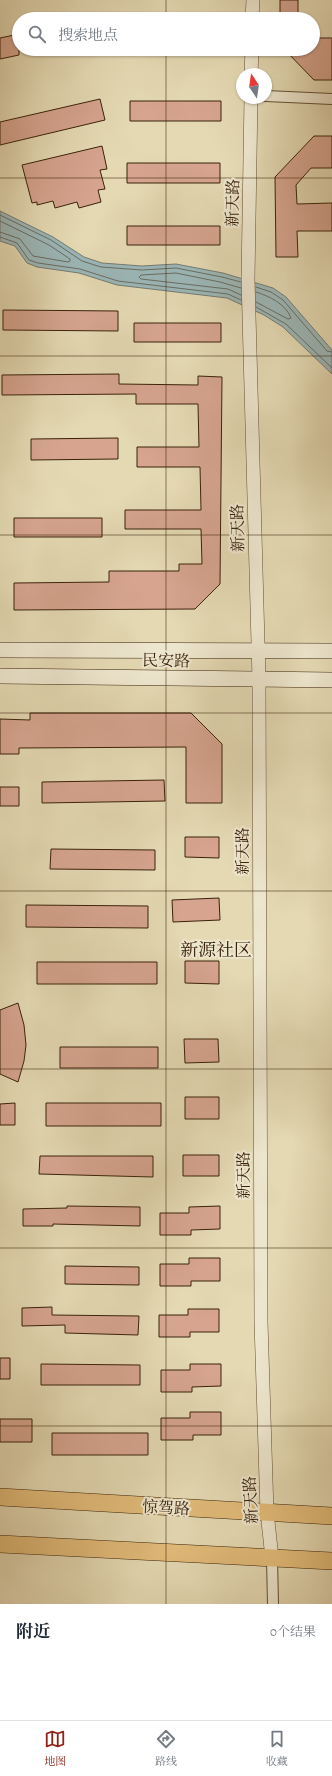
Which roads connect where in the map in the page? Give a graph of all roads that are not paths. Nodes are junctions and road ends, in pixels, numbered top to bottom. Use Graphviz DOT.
graph roads {
  1 [pos="253,0"];
  2 [pos="252,12"];
  3 [pos="252,56"];
  4 [pos="252,68"];
  5 [pos="272,96"];
  6 [pos="332,99"];
  7 [pos="251,104"];
  8 [pos="0,650"];
  9 [pos="257,651"];
  10 [pos="332,651"];
  11 [pos="0,676"];
  12 [pos="258,679"];
  13 [pos="332,680"];
  14 [pos="0,1497"];
  15 [pos="267,1512"];
  16 [pos="332,1516"];
  17 [pos="0,1544"];
  18 [pos="272,1558"];
  19 [pos="332,1561"];
  20 [pos="273,1604"];
  1 -- 2 [label="street"];
  3 -- 4 [label="street"];
  5 -- 6 [label="street"];
  7 -- 9 [label="street, 新天路"];
  8 -- 9 [label="main road, 民安路"];
  9 -- 10 [label="main road, 民安路"];
  9 -- 12 [label="street, 新天路"];
  11 -- 12 [label="main road, 民安路"];
  12 -- 13 [label="main road, 民安路"];
  12 -- 15 [label="street, 新天路"];
  14 -- 15 [label="main road, 惊驾路"];
  15 -- 16 [label="main road, 惊驾路"];
  15 -- 18 [label="street, 新天路"];
  17 -- 18 [label="main road"];
  18 -- 19 [label="main road"];
  18 -- 20 [label="street, 新天路"];
}
